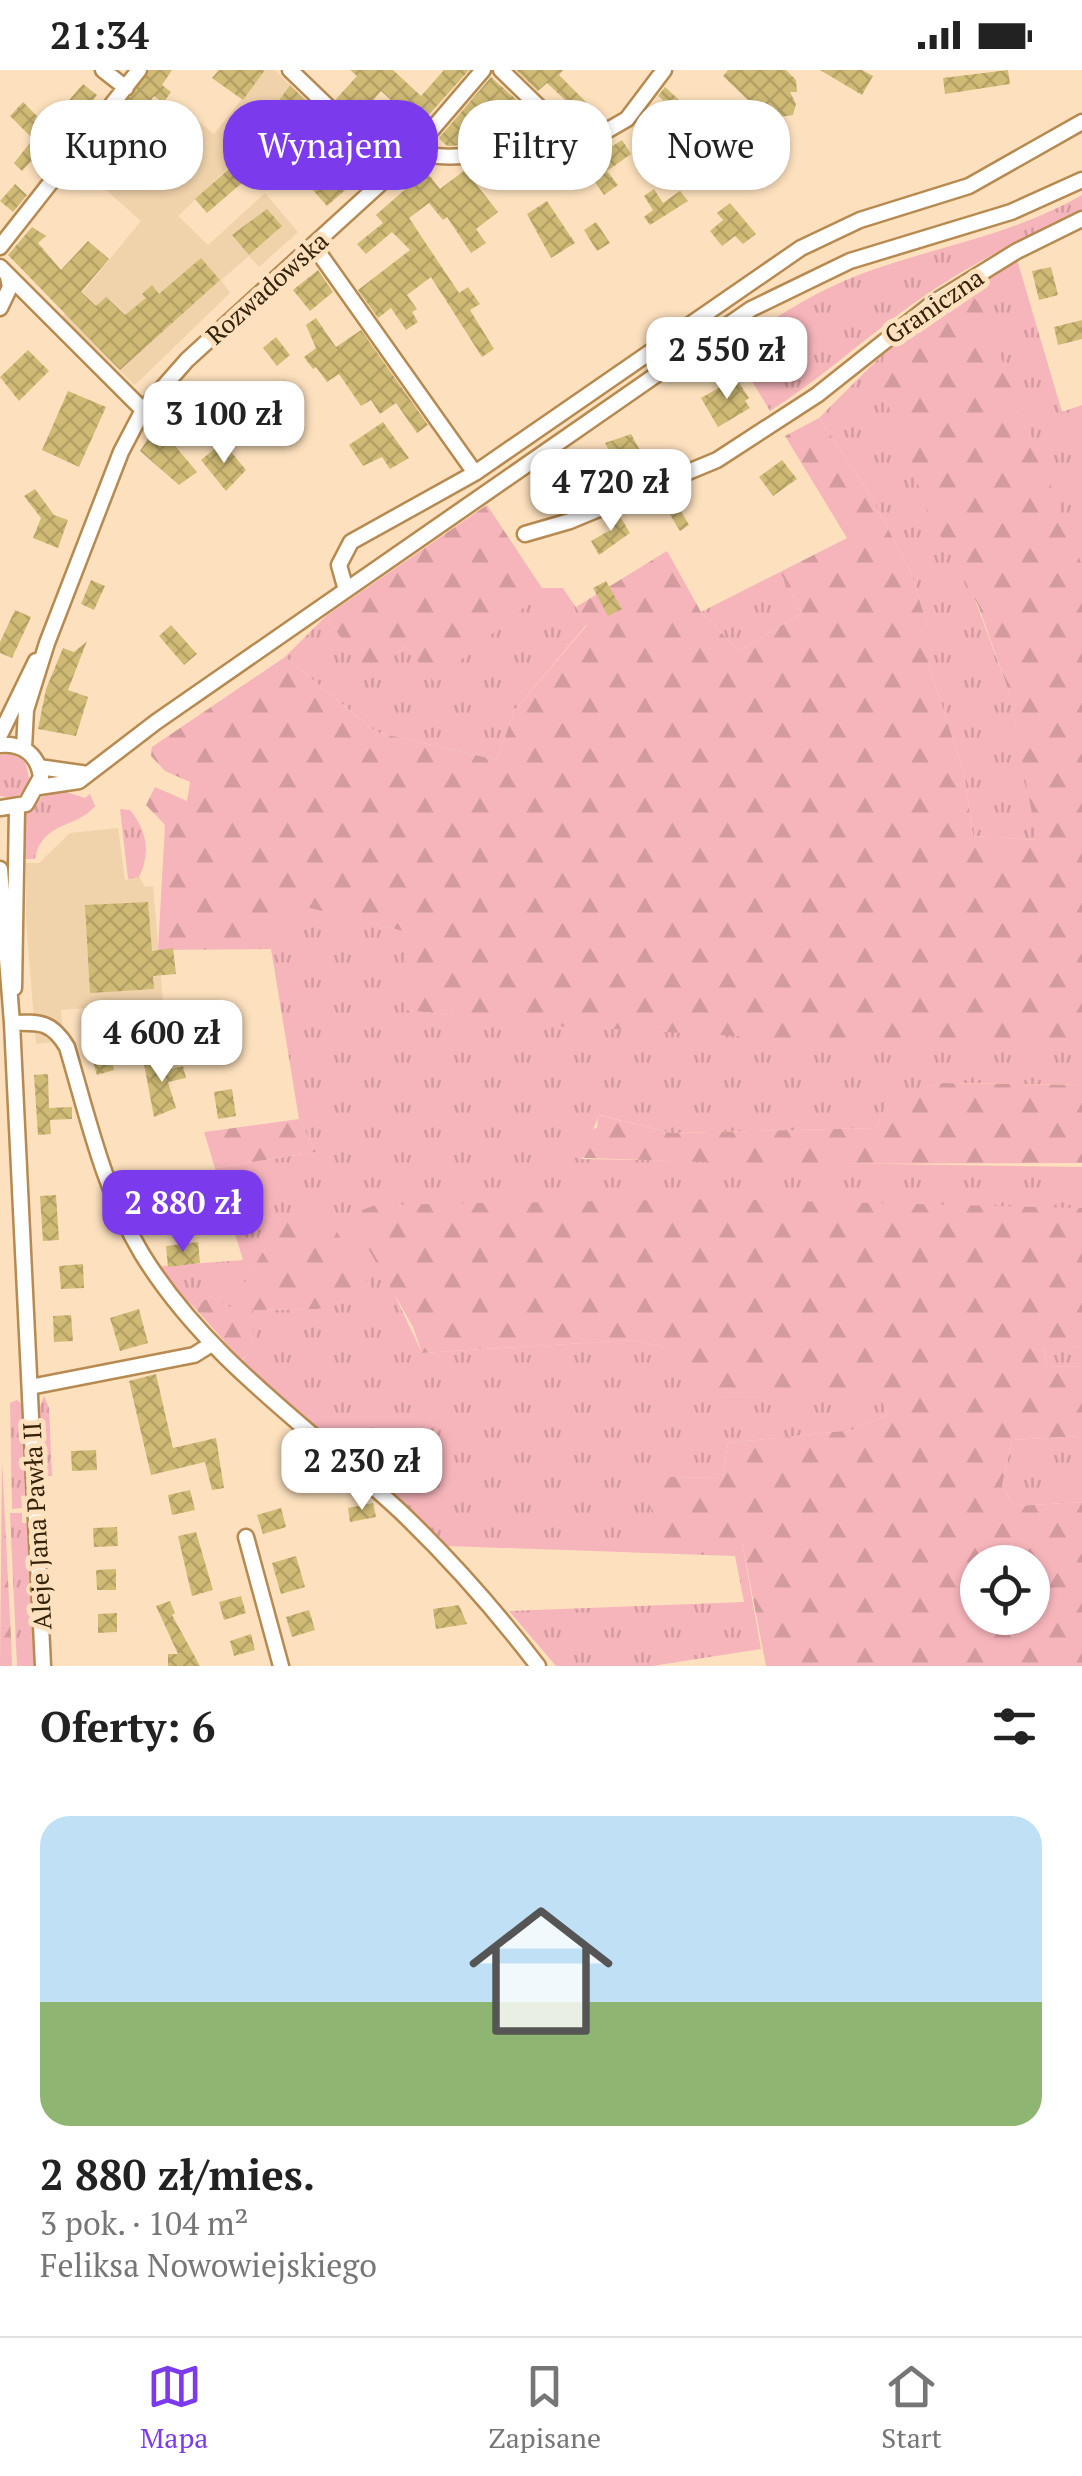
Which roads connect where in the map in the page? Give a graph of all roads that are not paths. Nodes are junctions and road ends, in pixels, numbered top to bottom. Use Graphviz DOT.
graph roads {
  1 [pos="103,70"];
  2 [pos="139,70"];
  3 [pos="290,70"];
  4 [pos="483,70"];
  5 [pos="501,70"];
  6 [pos="664,70"];
  7 [pos="126,88"];
  8 [pos="321,100"];
  9 [pos="532,100"];
  10 [pos="438,123"];
  11 [pos="1081,127"];
  12 [pos="612,128"];
  13 [pos="1082,180"];
  14 [pos="374,190"];
  15 [pos="1082,219"];
  16 [pos="314,246"];
  17 [pos="0,247"];
  18 [pos="7,280"];
  19 [pos="0,308"];
  20 [pos="143,410"];
  21 [pos="475,473"];
  22 [pos="525,534"];
  23 [pos="346,590"];
  24 [pos="46,643"];
  25 [pos="4,714"];
  26 [pos="0,735"];
  27 [pos="0,745"];
  28 [pos="24,748"];
  29 [pos="39,767"];
  30 [pos="88,774"];
  31 [pos="39,787"];
  32 [pos="0,808"];
  33 [pos="17,808"];
  34 [pos="0,869"];
  35 [pos="12,1018"];
  36 [pos="210,1345"];
  37 [pos="30,1387"];
  38 [pos="246,1537"];
  39 [pos="43,1666"];
  40 [pos="281,1666"];
  41 [pos="538,1666"];
  1 -- 7 [label="street"];
  2 -- 7 [label="street"];
  3 -- 8 [label="street"];
  4 -- 10 [label="street, Rozwadowska"];
  5 -- 9 [label="street"];
  6 -- 12 [label="street"];
  7 -- 17 [label="street"];
  11 -- 21 [label="street"];
  13 -- 23 [label="street"];
  14 -- 16 [label="street, Rozwadowska"];
  15 -- 22 [label="street, Graniczna"];
  16 -- 20 [label="street, Rozwadowska"];
  16 -- 21 [label="street"];
  18 -- 19 [label="street"];
  18 -- 20 [label="street"];
  20 -- 24 [label="street, Rozwadowska"];
  21 -- 23 [label="street"];
  23 -- 30 [label="street"];
  24 -- 25 [label="street, Rozwadowska"];
  24 -- 28 [label="street, Rozwadowska"];
  25 -- 26 [label="street, Rozwadowska"];
  27 -- 28 [label="street"];
  28 -- 29 [label="street"];
  29 -- 30 [label="street"];
  29 -- 31 [label="street"];
  30 -- 31 [label="street"];
  31 -- 33 [label="street"];
  32 -- 33 [label="street"];
  33 -- 35 [label="street"];
  34 -- 35 [label="street"];
  35 -- 36 [label="street"];
  35 -- 37 [label="street"];
  36 -- 37 [label="street"];
  36 -- 41 [label="street"];
  37 -- 39 [label="street, Aleje Jana Pawła II"];
  38 -- 40 [label="street"];
}
